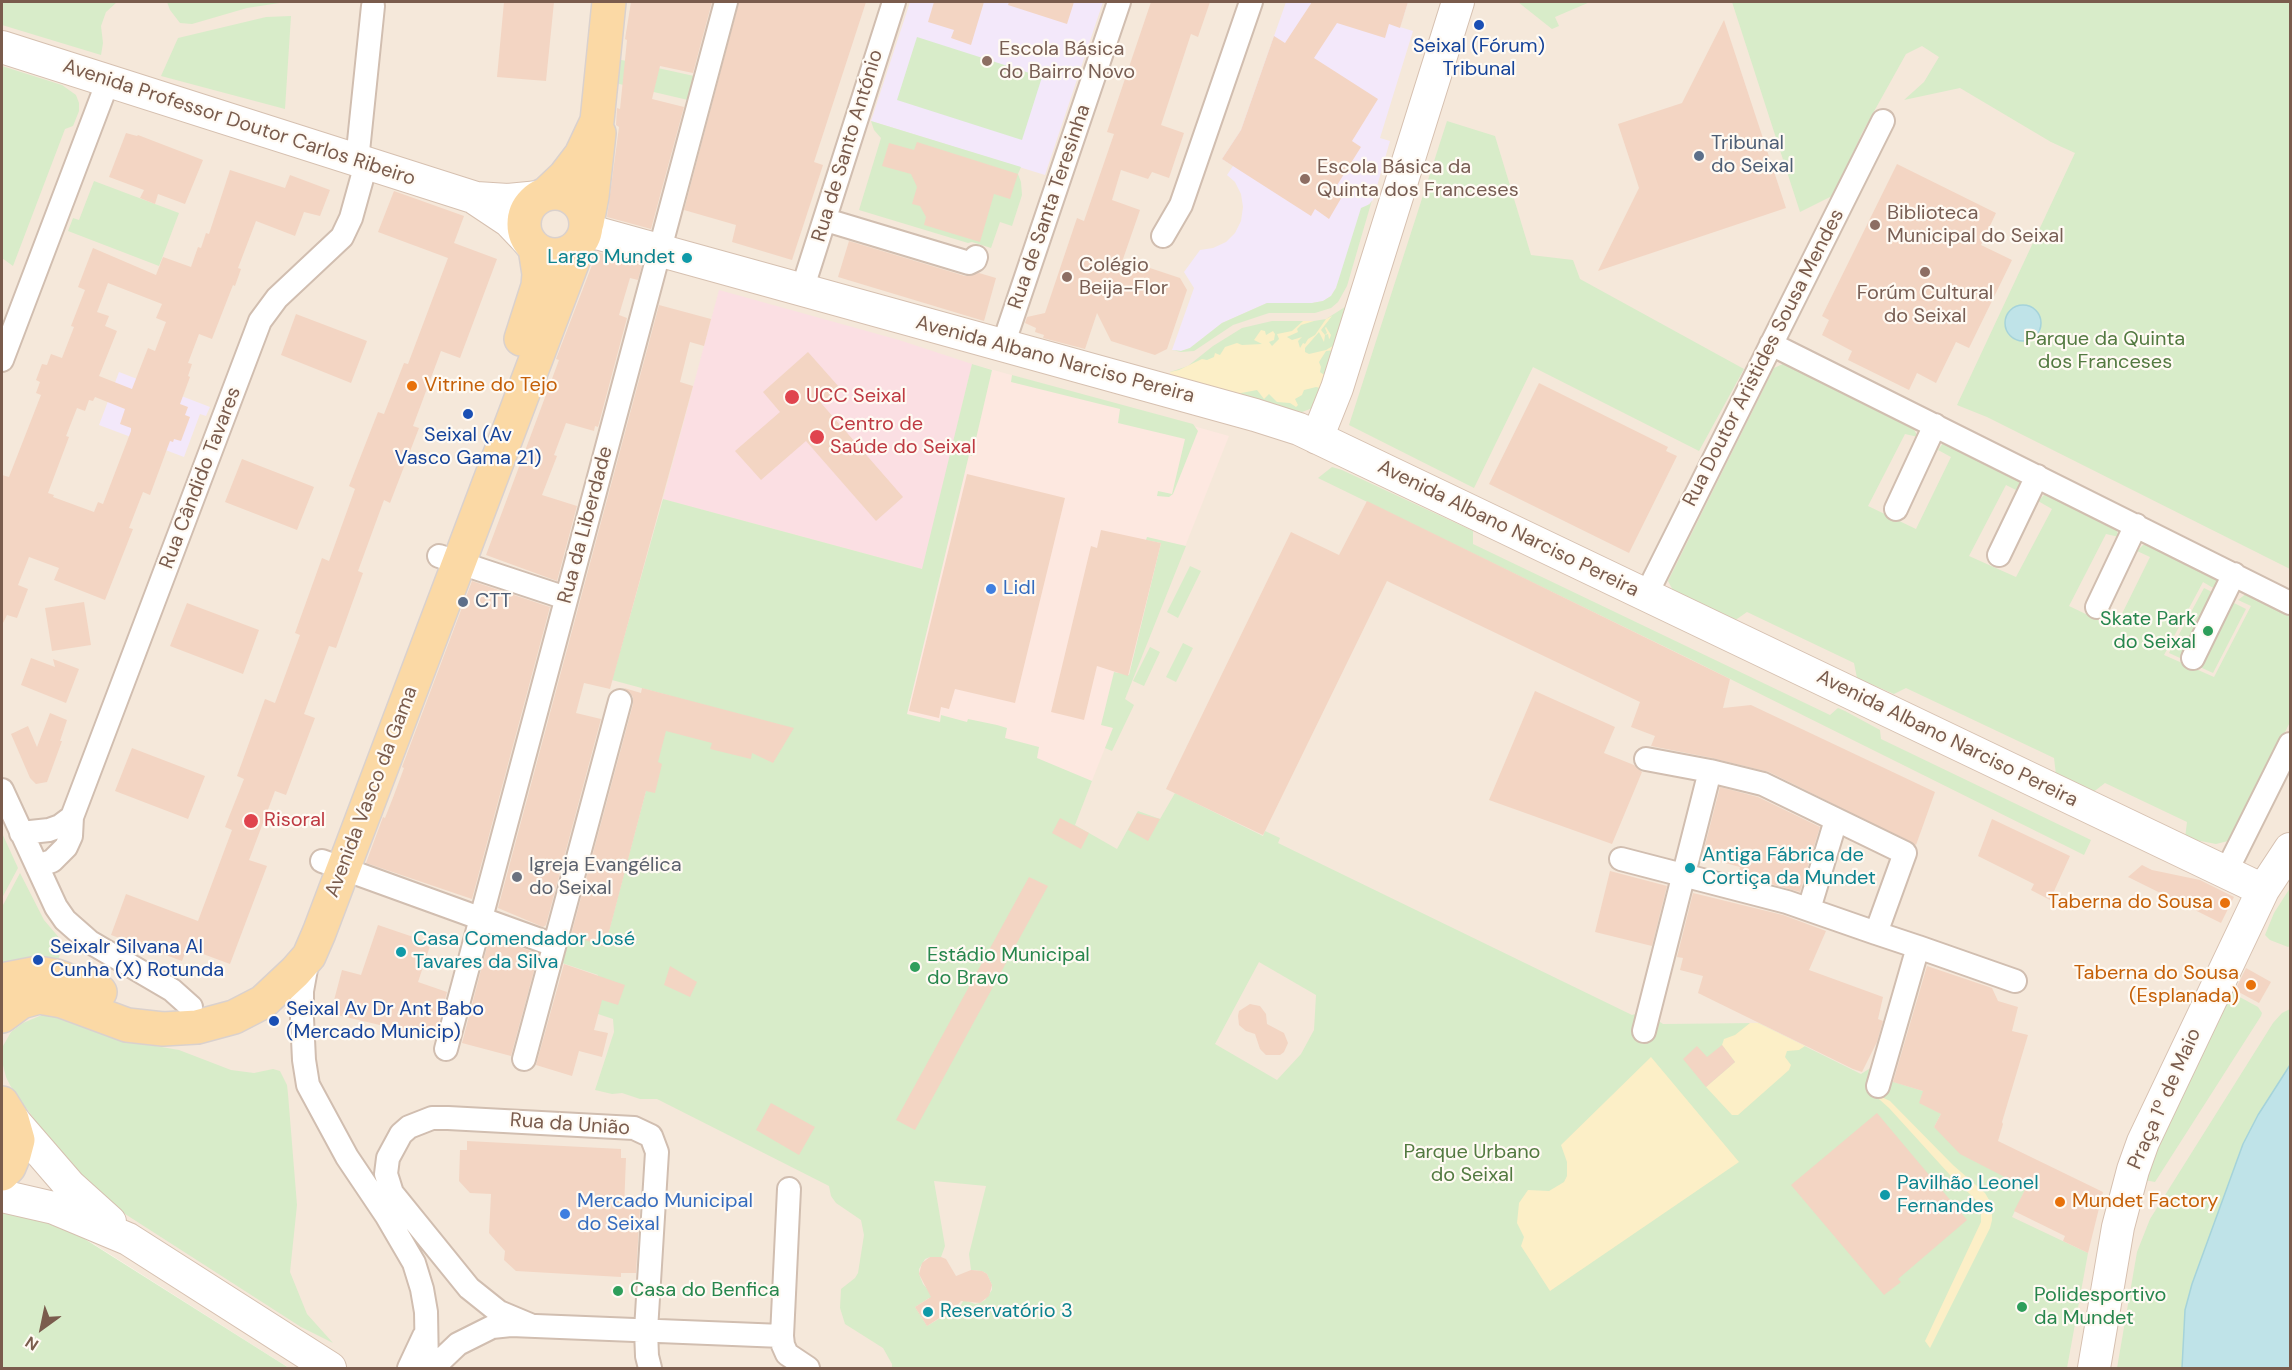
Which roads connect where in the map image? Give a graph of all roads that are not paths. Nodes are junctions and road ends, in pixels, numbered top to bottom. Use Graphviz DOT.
graph roads {
  1 [pos="609,2"];
  2 [pos="726,2"];
  3 [pos="894,2"];
  4 [pos="1119,2"];
  5 [pos="1251,2"];
  6 [pos="1458,2"];
  7 [pos="373,6"];
  8 [pos="2,47"];
  9 [pos="108,81"];
  10 [pos="599,109"];
  11 [pos="1883,121"];
  12 [pos="361,162"];
  13 [pos="543,195"];
  14 [pos="476,198"];
  15 [pos="826,220"];
  16 [pos="584,233"];
  17 [pos="1163,236"];
  18 [pos="532,244"];
  19 [pos="660,251"];
  20 [pos="976,256"];
  21 [pos="802,290"];
  22 [pos="1771,344"];
  23 [pos="1003,345"];
  24 [pos="2,360"];
  25 [pos="1935,425"];
  26 [pos="1317,438"];
  27 [pos="2037,476"];
  28 [pos="1896,508"];
  29 [pos="2136,525"];
  30 [pos="2000,555"];
  31 [pos="449,559"];
  32 [pos="2235,574"];
  33 [pos="1646,595"];
  34 [pos="566,598"];
  35 [pos="2290,603"];
  36 [pos="2097,607"];
  37 [pos="2193,658"];
  38 [pos="620,701"];
  39 [pos="2290,744"];
  40 [pos="1646,759"];
  41 [pos="1710,771"];
  42 [pos="2,790"];
  43 [pos="72,817"];
  44 [pos="1836,820"];
  45 [pos="21,833"];
  46 [pos="1622,859"];
  47 [pos="333,865"];
  48 [pos="2230,865"];
  49 [pos="37,866"];
  50 [pos="2276,870"];
  51 [pos="1684,875"];
  52 [pos="1809,909"];
  53 [pos="481,918"];
  54 [pos="1876,933"];
  55 [pos="554,945"];
  56 [pos="1918,947"];
  57 [pos="300,948"];
  58 [pos="2,980"];
  59 [pos="2015,981"];
  60 [pos="190,1006"];
  61 [pos="2,1016"];
  62 [pos="1644,1031"];
  63 [pos="446,1049"];
  64 [pos="524,1059"];
  65 [pos="1878,1086"];
  66 [pos="7,1111"];
  67 [pos="2,1174"];
  68 [pos="789,1189"];
  69 [pos="2,1196"];
  70 [pos="128,1239"];
  71 [pos="530,1325"];
  72 [pos="646,1330"];
  73 [pos="426,1332"];
  74 [pos="782,1336"];
  75 [pos="330,1368"];
  76 [pos="409,1368"];
  77 [pos="427,1368"];
  78 [pos="435,1368"];
  79 [pos="650,1368"];
  80 [pos="808,1368"];
  81 [pos="2094,1368"];
  1 -- 10 [label="main road, Avenida Vasco da Gama"];
  2 -- 19 [label="street, Rua da Liberdade"];
  3 -- 15 [label="street, Rua de Santo António"];
  4 -- 23 [label="street, Rua de Santa Teresinha"];
  5 -- 17 [label="street"];
  6 -- 26 [label="street"];
  7 -- 12 [label="street, Rua Cândido Tavares"];
  8 -- 9 [label="street, Avenida Professor Doutor Carlos Ribeiro"];
  9 -- 12 [label="street, Avenida Professor Doutor Carlos Ribeiro"];
  9 -- 24 [label="street"];
  10 -- 13 [label="main road, Avenida Vasco da Gama"];
  10 -- 16 [label="main road, Avenida Vasco da Gama"];
  11 -- 22 [label="street, Rua Doutor Aristides Sousa Mendes"];
  12 -- 14 [label="street, Avenida Professor Doutor Carlos Ribeiro"];
  12 -- 43 [label="street, Rua Cândido Tavares"];
  13 -- 14 [label="street"];
  13 -- 16 [label="main road"];
  13 -- 18 [label="main road"];
  14 -- 18 [label="street"];
  15 -- 20 [label="street"];
  15 -- 21 [label="street, Rua de Santo António"];
  16 -- 18 [label="main road"];
  16 -- 19 [label="street, Avenida Albano Narciso Pereira"];
  16 -- 31 [label="main road, Avenida Vasco da Gama"];
  18 -- 31 [label="main road, Avenida Vasco da Gama"];
  19 -- 21 [label="street, Avenida Albano Narciso Pereira"];
  19 -- 34 [label="street, Rua da Liberdade"];
  21 -- 23 [label="street, Avenida Albano Narciso Pereira"];
  22 -- 25 [label="street"];
  22 -- 33 [label="street, Rua Doutor Aristides Sousa Mendes"];
  23 -- 26 [label="street, Avenida Albano Narciso Pereira"];
  25 -- 27 [label="street"];
  25 -- 28 [label="street"];
  26 -- 33 [label="street, Avenida Albano Narciso Pereira"];
  27 -- 29 [label="street"];
  27 -- 30 [label="street"];
  29 -- 32 [label="street"];
  29 -- 36 [label="street"];
  31 -- 34 [label="street"];
  31 -- 47 [label="main road, Avenida Vasco da Gama"];
  32 -- 35 [label="street"];
  32 -- 37 [label="street"];
  33 -- 48 [label="street, Avenida Albano Narciso Pereira"];
  34 -- 53 [label="street, Rua da Liberdade"];
  38 -- 55 [label="street"];
  39 -- 48 [label="street"];
  40 -- 41 [label="street"];
  41 -- 44 [label="street"];
  41 -- 51 [label="street"];
  42 -- 45 [label="street"];
  43 -- 45 [label="street"];
  43 -- 49 [label="street, Rua Cândido Tavares"];
  44 -- 52 [label="street"];
  44 -- 54 [label="street"];
  45 -- 49 [label="street"];
  46 -- 51 [label="street"];
  47 -- 53 [label="street"];
  47 -- 57 [label="main road, Avenida Vasco da Gama"];
  48 -- 50 [label="street, Avenida Albano Narciso Pereira"];
  49 -- 60 [label="street"];
  50 -- 81 [label="street, Praça 1º de Maio"];
  51 -- 52 [label="street"];
  51 -- 62 [label="street"];
  52 -- 54 [label="street"];
  53 -- 55 [label="street"];
  53 -- 63 [label="street, Rua da Liberdade"];
  54 -- 56 [label="street"];
  55 -- 64 [label="street"];
  56 -- 59 [label="street"];
  56 -- 65 [label="street"];
  57 -- 60 [label="main road"];
  57 -- 61 [label="main road"];
  57 -- 73 [label="street, Avenida Vasco da Gama"];
  58 -- 60 [label="main road"];
  66 -- 67 [label="main road"];
  66 -- 70 [label="street"];
  68 -- 74 [label="street"];
  69 -- 70 [label="street"];
  70 -- 75 [label="street"];
  71 -- 72 [label="street"];
  71 -- 72 [label="street, Rua da União"];
  71 -- 78 [label="street"];
  72 -- 74 [label="street"];
  72 -- 79 [label="street, Rua da União"];
  73 -- 76 [label="street"];
  73 -- 77 [label="street, Avenida Vasco da Gama"];
  74 -- 80 [label="street"];
}
